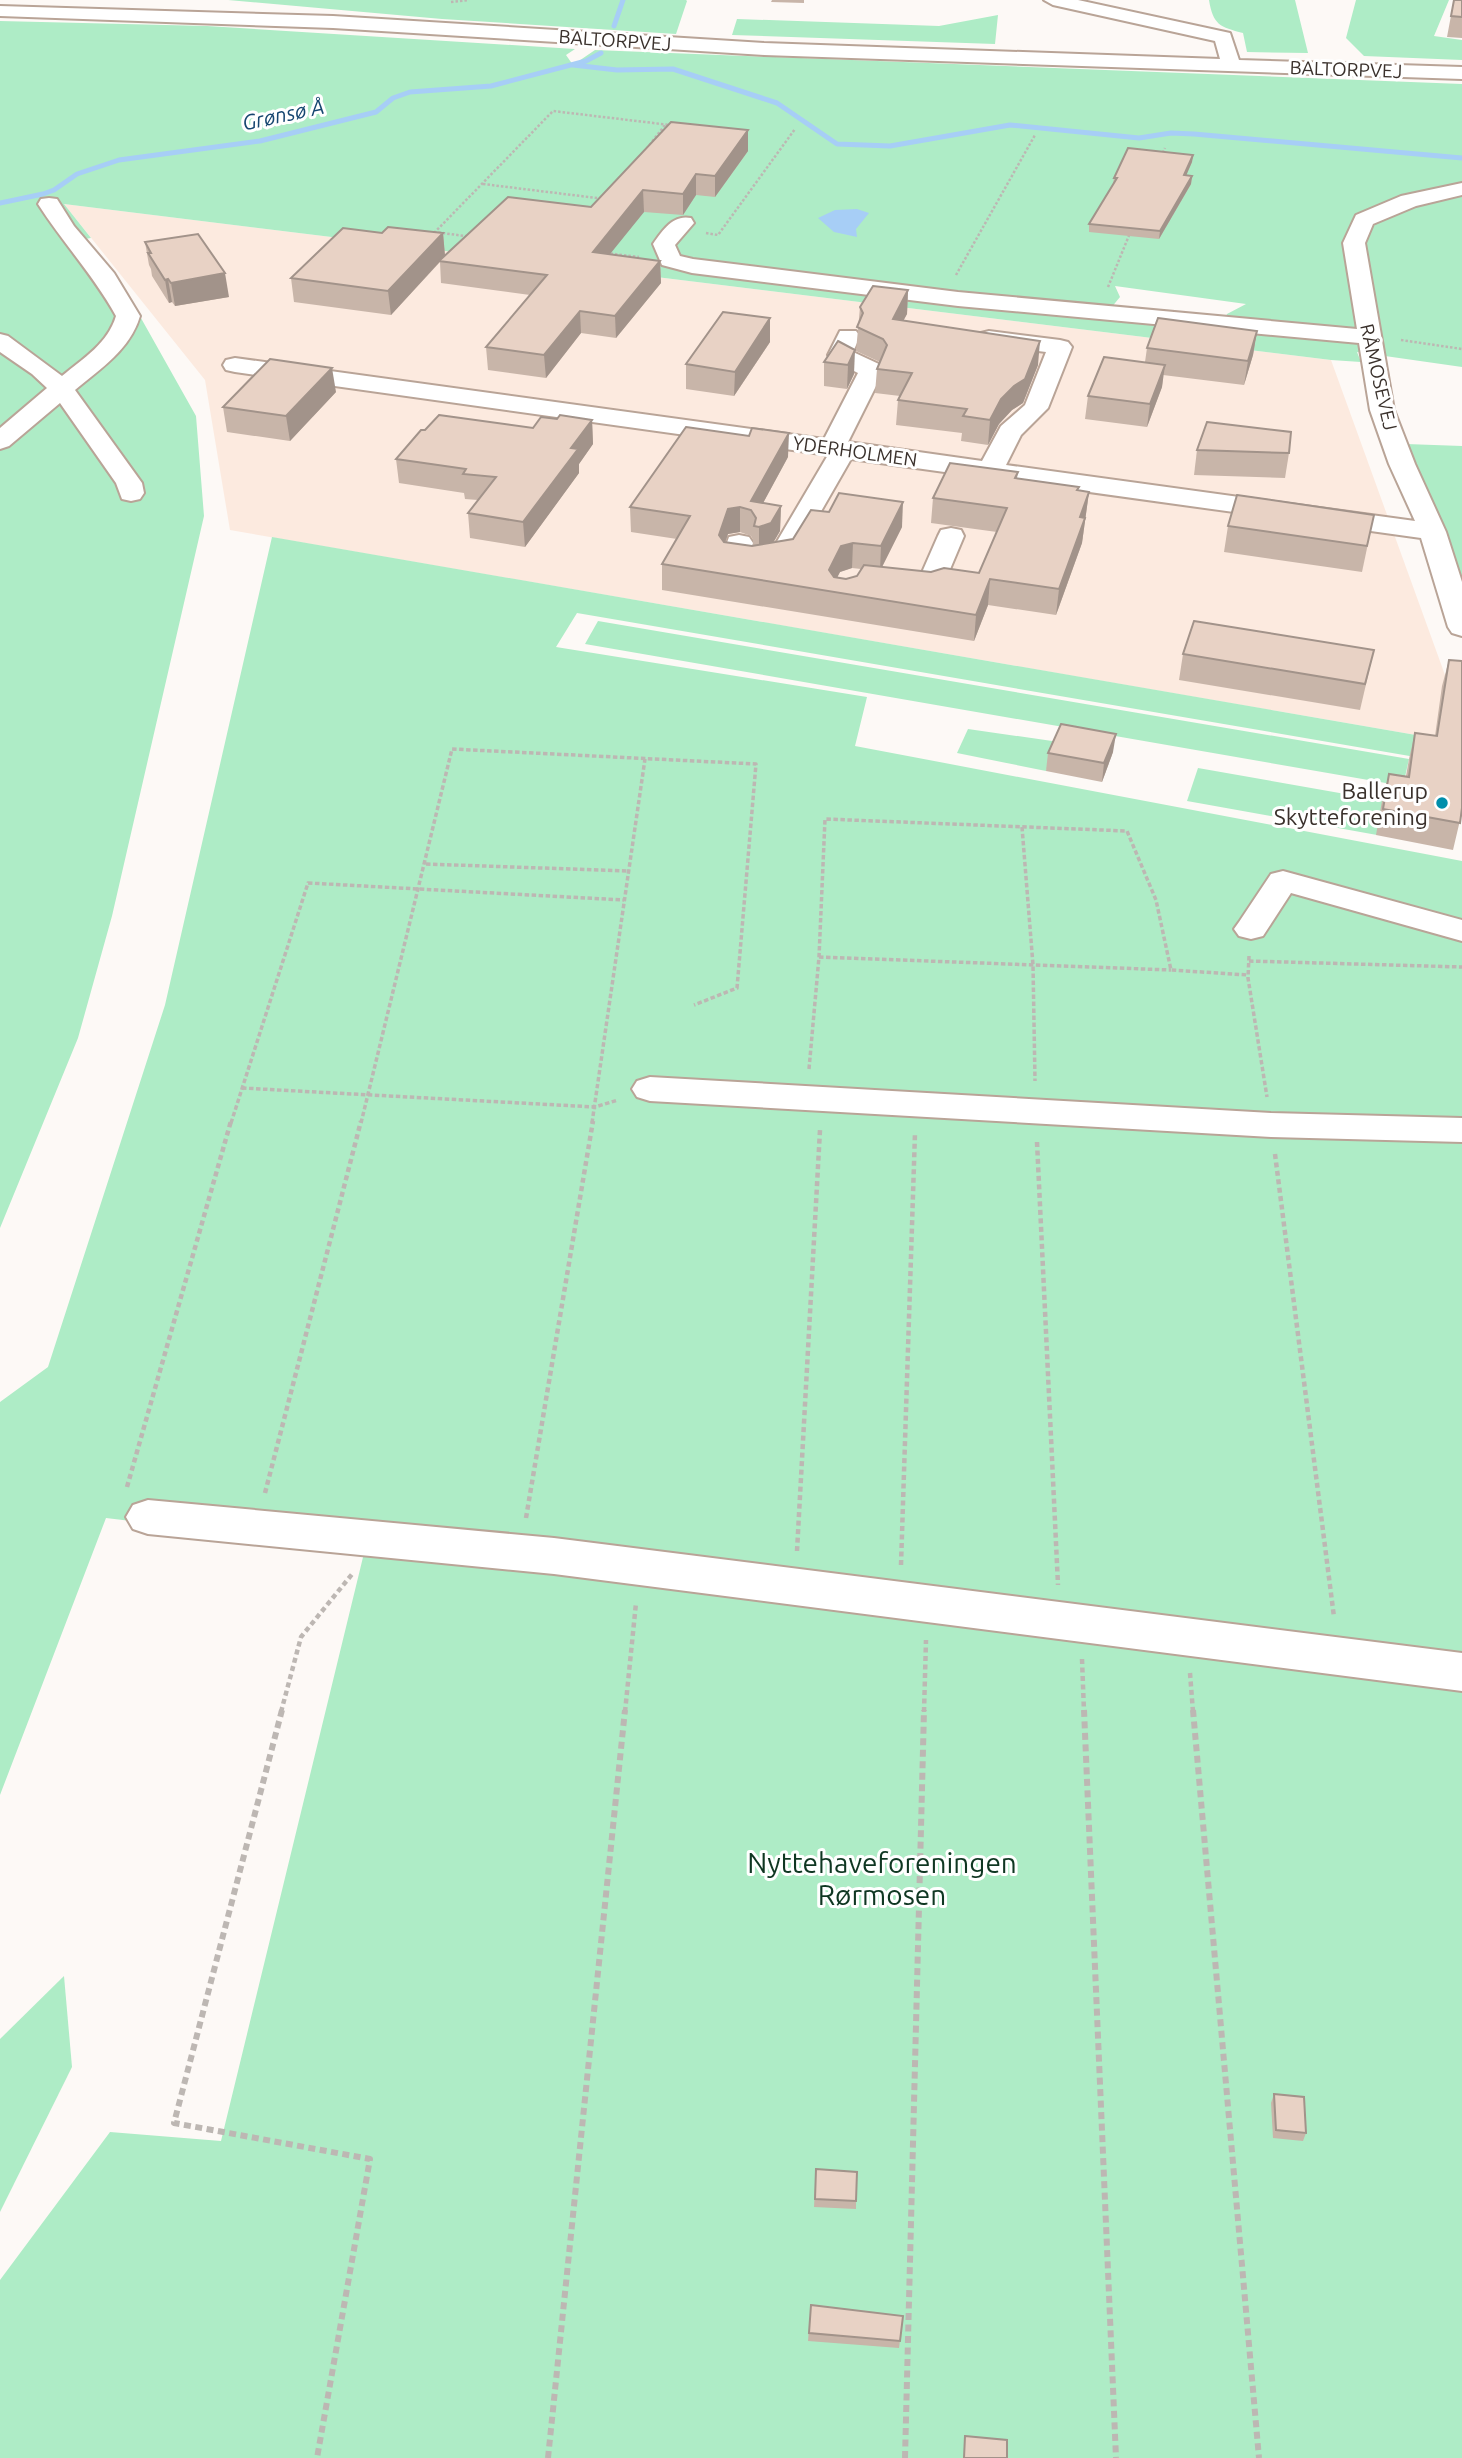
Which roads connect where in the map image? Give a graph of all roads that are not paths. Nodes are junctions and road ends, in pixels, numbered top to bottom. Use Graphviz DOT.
graph roads {
  1 [pos="205,0"];
  2 [pos="1053,0"];
  3 [pos="1085,4"];
  4 [pos="252,5"];
  5 [pos="0,11"];
  6 [pos="1231,65"];
  7 [pos="1462,73"];
  8 [pos="1462,189"];
  9 [pos="49,204"];
  10 [pos="675,234"];
  11 [pos="848,336"];
  12 [pos="987,337"];
  13 [pos="1368,337"];
  14 [pos="0,341"];
  15 [pos="235,365"];
  16 [pos="61,388"];
  17 [pos="0,441"];
  18 [pos="838,449"];
  19 [pos="991,470"];
  20 [pos="131,493"];
  21 [pos="1433,532"];
  22 [pos="951,536"];
  23 [pos="739,543"];
  24 [pos="865,580"];
  25 [pos="1462,627"];
  26 [pos="1462,931"];
  27 [pos="1250,945"];
  28 [pos="650,1089"];
  29 [pos="1462,1130"];
  30 [pos="148,1517"];
  31 [pos="1462,1672"];
  1 -- 4 [label="street"];
  2 -- 3 [label="street"];
  3 -- 6 [label="street"];
  5 -- 6 [label="street, BALTORPVEJ"];
  6 -- 7 [label="street, BALTORPVEJ"];
  8 -- 13 [label="street, RÅMOSEVEJ"];
  9 -- 16 [label="street"];
  10 -- 13 [label="street"];
  11 -- 18 [label="street"];
  12 -- 19 [label="street"];
  13 -- 21 [label="street, RÅMOSEVEJ"];
  14 -- 16 [label="street"];
  15 -- 18 [label="street, YDERHOLMEN"];
  16 -- 17 [label="street"];
  16 -- 20 [label="street"];
  18 -- 19 [label="street, YDERHOLMEN"];
  18 -- 23 [label="street"];
  19 -- 21 [label="street, YDERHOLMEN"];
  21 -- 25 [label="street, RÅMOSEVEJ"];
  22 -- 24 [label="street"];
  26 -- 27 [label="street"];
  28 -- 29 [label="street"];
  30 -- 31 [label="street"];
}
